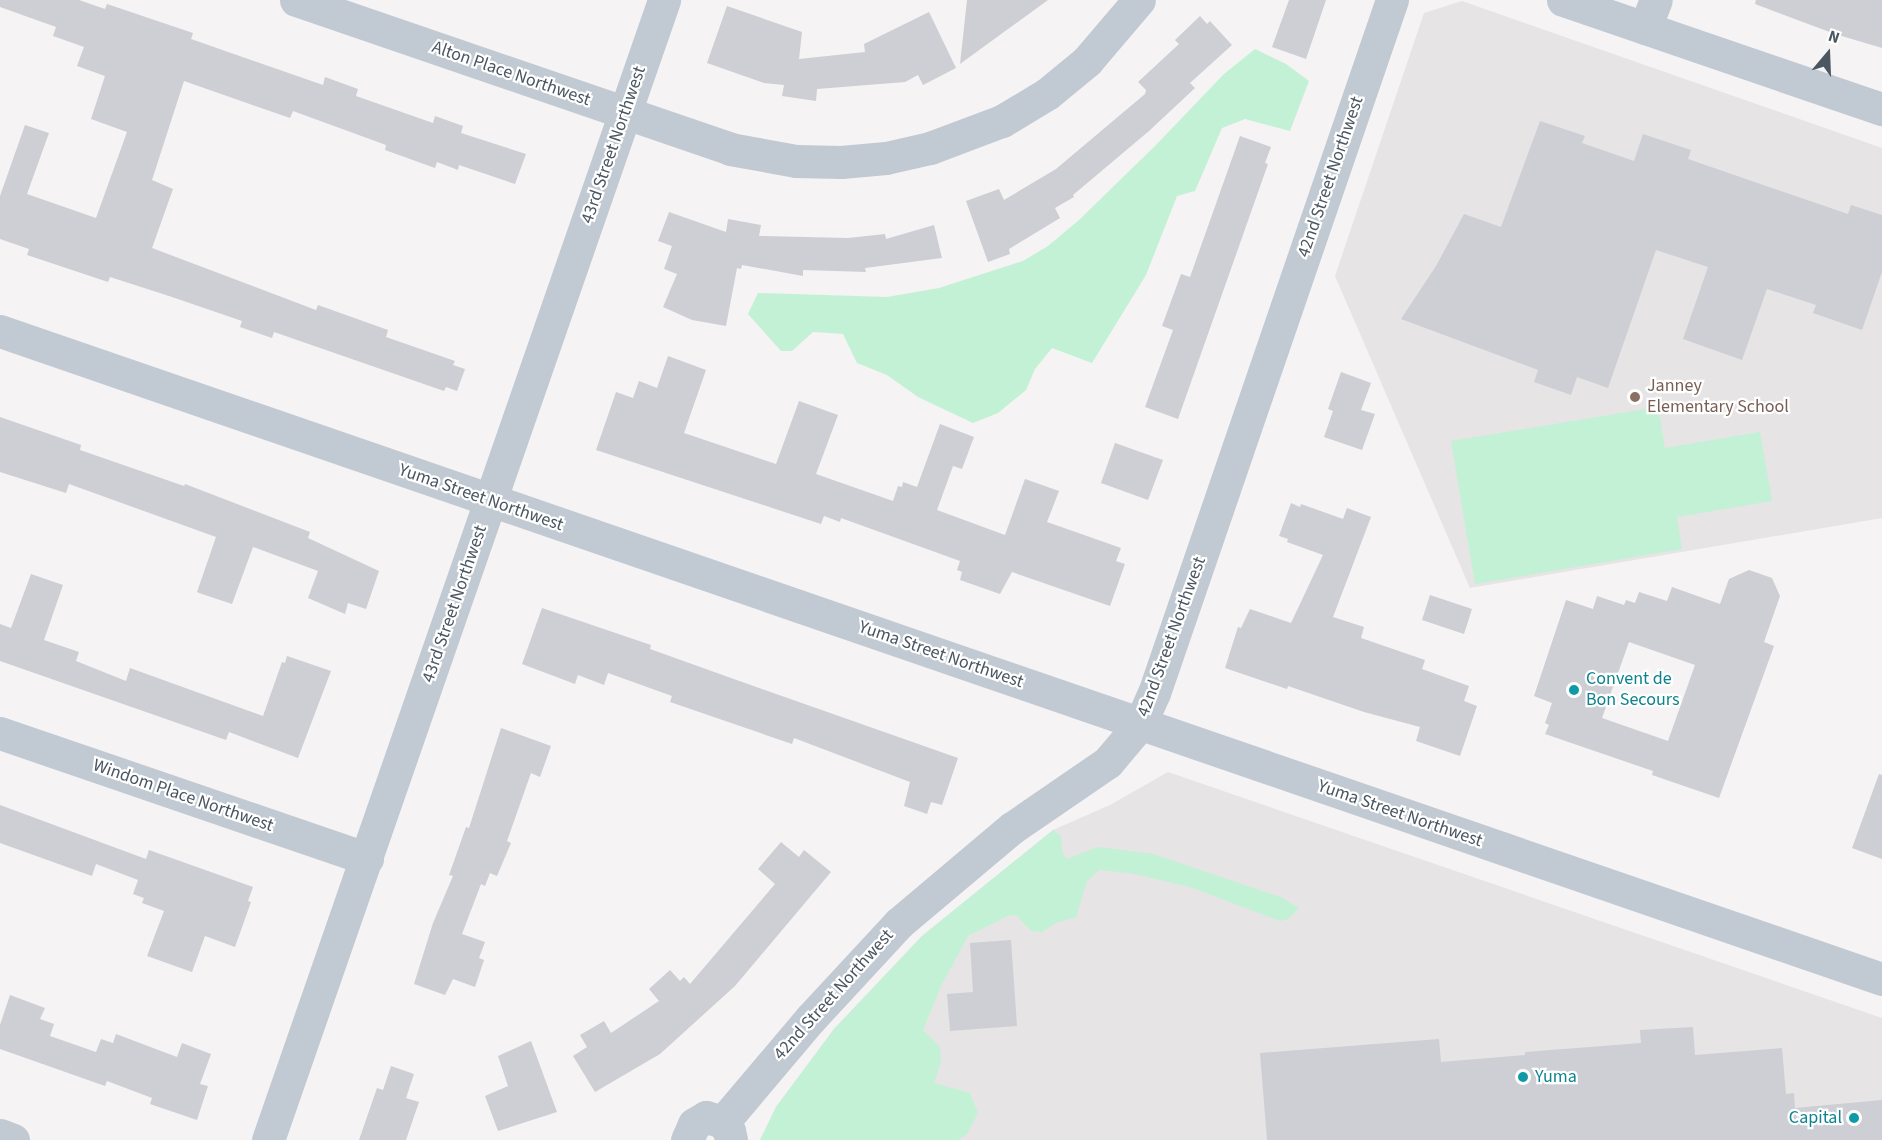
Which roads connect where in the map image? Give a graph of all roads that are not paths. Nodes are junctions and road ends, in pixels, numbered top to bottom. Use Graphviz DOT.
graph roads {
  1 [pos="296,0"];
  2 [pos="664,0"];
  3 [pos="1139,0"];
  4 [pos="1392,0"];
  5 [pos="1563,0"];
  6 [pos="1651,14"];
  7 [pos="1882,109"];
  8 [pos="624,114"];
  9 [pos="0,331"];
  10 [pos="491,501"];
  11 [pos="1140,724"];
  12 [pos="0,733"];
  13 [pos="367,859"];
  14 [pos="1882,979"];
  15 [pos="727,1131"];
  16 [pos="0,1136"];
  17 [pos="681,1139"];
  18 [pos="13,1140"];
  19 [pos="268,1140"];
  1 -- 8 [label="street, Alton Place Northwest"];
  2 -- 8 [label="street, 43rd Street Northwest"];
  3 -- 8 [label="street, Alton Place Northwest"];
  4 -- 11 [label="street, 42nd Street Northwest"];
  5 -- 6 [label="street"];
  6 -- 7 [label="street"];
  8 -- 10 [label="street, 43rd Street Northwest"];
  9 -- 10 [label="street, Yuma Street Northwest"];
  10 -- 11 [label="street, Yuma Street Northwest"];
  10 -- 13 [label="street, 43rd Street Northwest"];
  11 -- 14 [label="street, Yuma Street Northwest"];
  11 -- 15 [label="street, 42nd Street Northwest"];
  12 -- 13 [label="street, Windom Place Northwest"];
  13 -- 19 [label="street, 43rd Street Northwest"];
  15 -- 17 [label="street, 42nd Street Northwest"];
  16 -- 18 [label="street"];
}
